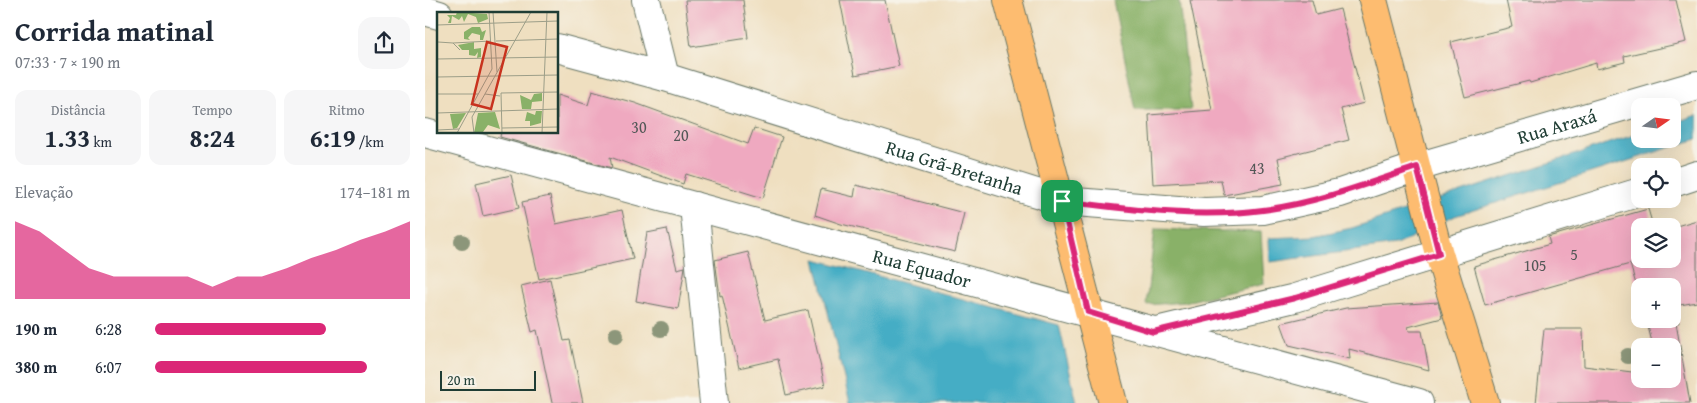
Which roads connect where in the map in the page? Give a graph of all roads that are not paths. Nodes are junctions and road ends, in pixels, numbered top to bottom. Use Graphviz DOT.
graph roads {
  1 [pos="646,0"];
  2 [pos="1008,0"];
  3 [pos="1373,0"];
  4 [pos="559,49"];
  5 [pos="665,77"];
  6 [pos="1697,85"];
  7 [pos="425,133"];
  8 [pos="1417,167"];
  9 [pos="1697,175"];
  10 [pos="1681,180"];
  11 [pos="1631,194"];
  12 [pos="1062,201"];
  13 [pos="694,206"];
  14 [pos="1435,241"];
  15 [pos="1088,312"];
  16 [pos="1153,332"];
  17 [pos="714,403"];
  18 [pos="1113,403"];
  19 [pos="1419,403"];
  20 [pos="1485,403"];
  1 -- 5 [label="street"];
  2 -- 12 [label="main road"];
  3 -- 8 [label="main road"];
  4 -- 5 [label="street, Rua Grã-Bretanha"];
  5 -- 12 [label="street, Rua Grã-Bretanha"];
  6 -- 8 [label="street, Rua Araxá"];
  7 -- 13 [label="street, Rua Equador"];
  8 -- 12 [label="street, Rua Grã-Bretanha"];
  8 -- 14 [label="main road"];
  9 -- 10 [label="street"];
  11 -- 14 [label="street"];
  12 -- 15 [label="main road"];
  13 -- 15 [label="street, Rua Equador"];
  13 -- 17 [label="street"];
  14 -- 16 [label="street"];
  14 -- 20 [label="main road"];
  15 -- 16 [label="street, Rua Equador"];
  15 -- 18 [label="main road"];
  16 -- 19 [label="street, Rua Equador"];
}
